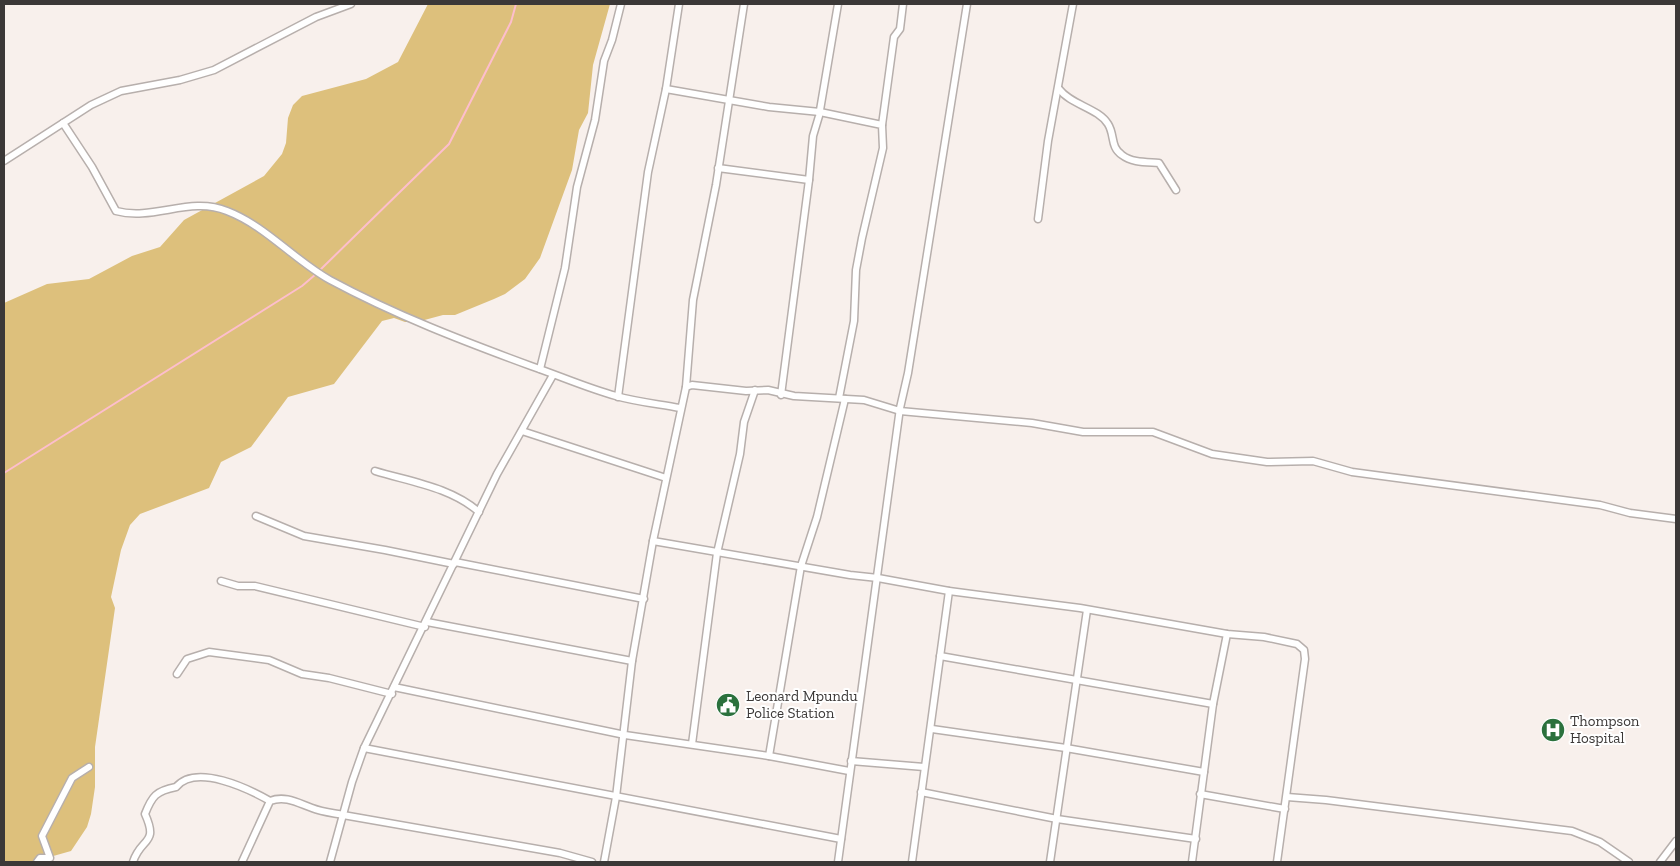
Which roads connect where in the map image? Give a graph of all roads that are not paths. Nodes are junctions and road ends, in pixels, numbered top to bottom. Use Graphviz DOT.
graph roads {
  1 [pos="351,4"];
  2 [pos="621,4"];
  3 [pos="679,4"];
  4 [pos="744,4"];
  5 [pos="838,4"];
  6 [pos="902,4"];
  7 [pos="967,4"];
  8 [pos="1073,4"];
  9 [pos="666,89"];
  10 [pos="1059,89"];
  11 [pos="729,100"];
  12 [pos="820,112"];
  13 [pos="63,123"];
  14 [pos="882,126"];
  15 [pos="4,161"];
  16 [pos="718,168"];
  17 [pos="810,180"];
  18 [pos="1176,190"];
  19 [pos="1038,219"];
  20 [pos="540,369"];
  21 [pos="552,375"];
  22 [pos="686,387"];
  23 [pos="755,390"];
  24 [pos="781,395"];
  25 [pos="618,397"];
  26 [pos="842,398"];
  27 [pos="680,408"];
  28 [pos="900,411"];
  29 [pos="522,430"];
  30 [pos="375,471"];
  31 [pos="666,478"];
  32 [pos="479,512"];
  33 [pos="256,516"];
  34 [pos="1676,519"];
  35 [pos="653,541"];
  36 [pos="717,553"];
  37 [pos="454,563"];
  38 [pos="802,566"];
  39 [pos="878,578"];
  40 [pos="221,582"];
  41 [pos="949,591"];
  42 [pos="644,599"];
  43 [pos="1087,610"];
  44 [pos="426,624"];
  45 [pos="1227,634"];
  46 [pos="940,656"];
  47 [pos="632,661"];
  48 [pos="177,674"];
  49 [pos="1075,681"];
  50 [pos="394,687"];
  51 [pos="392,694"];
  52 [pos="1213,704"];
  53 [pos="932,729"];
  54 [pos="624,735"];
  55 [pos="692,744"];
  56 [pos="364,748"];
  57 [pos="1066,748"];
  58 [pos="769,756"];
  59 [pos="851,762"];
  60 [pos="89,767"];
  61 [pos="924,767"];
  62 [pos="849,771"];
  63 [pos="1204,772"];
  64 [pos="921,792"];
  65 [pos="1200,794"];
  66 [pos="616,797"];
  67 [pos="1287,798"];
  68 [pos="270,801"];
  69 [pos="1284,809"];
  70 [pos="343,815"];
  71 [pos="1057,819"];
  72 [pos="841,839"];
  73 [pos="1196,839"];
  74 [pos="1676,841"];
  75 [pos="37,862"];
  76 [pos="133,862"];
  77 [pos="242,862"];
  78 [pos="330,862"];
  79 [pos="592,862"];
  80 [pos="604,862"];
  81 [pos="838,862"];
  82 [pos="912,862"];
  83 [pos="1050,862"];
  84 [pos="1192,862"];
  85 [pos="1277,862"];
  86 [pos="1629,862"];
  87 [pos="1660,862"];
  1 -- 13 [label="street"];
  2 -- 20 [label="street"];
  3 -- 9 [label="street"];
  4 -- 11 [label="street"];
  5 -- 12 [label="street"];
  6 -- 14 [label="street"];
  7 -- 28 [label="street"];
  8 -- 10 [label="street"];
  9 -- 11 [label="street"];
  9 -- 25 [label="street"];
  10 -- 18 [label="street"];
  10 -- 19 [label="street"];
  11 -- 12 [label="street"];
  11 -- 16 [label="street"];
  12 -- 14 [label="street"];
  12 -- 17 [label="street"];
  13 -- 15 [label="street"];
  13 -- 20 [label="street"];
  14 -- 26 [label="street"];
  16 -- 17 [label="street"];
  16 -- 22 [label="street"];
  17 -- 24 [label="street"];
  20 -- 21 [label="street"];
  21 -- 25 [label="street"];
  21 -- 29 [label="street"];
  22 -- 23 [label="street"];
  22 -- 27 [label="street"];
  23 -- 24 [label="street"];
  23 -- 36 [label="street"];
  24 -- 26 [label="street"];
  25 -- 27 [label="street"];
  26 -- 28 [label="street"];
  26 -- 38 [label="street"];
  27 -- 31 [label="street"];
  28 -- 34 [label="street"];
  28 -- 39 [label="street"];
  29 -- 31 [label="street"];
  29 -- 32 [label="street"];
  30 -- 32 [label="street"];
  31 -- 35 [label="street"];
  32 -- 37 [label="street"];
  33 -- 37 [label="street"];
  35 -- 36 [label="street"];
  35 -- 42 [label="street"];
  36 -- 38 [label="street"];
  36 -- 55 [label="street"];
  37 -- 42 [label="street"];
  37 -- 44 [label="street"];
  38 -- 39 [label="street"];
  38 -- 58 [label="street"];
  39 -- 41 [label="street"];
  39 -- 59 [label="street"];
  40 -- 44 [label="street"];
  41 -- 43 [label="street"];
  41 -- 46 [label="street"];
  42 -- 47 [label="street"];
  43 -- 45 [label="street"];
  43 -- 49 [label="street"];
  44 -- 47 [label="street"];
  44 -- 50 [label="street"];
  45 -- 52 [label="street"];
  45 -- 67 [label="street"];
  46 -- 49 [label="street"];
  46 -- 53 [label="street"];
  47 -- 54 [label="street"];
  48 -- 51 [label="street"];
  49 -- 52 [label="street"];
  49 -- 57 [label="street"];
  50 -- 51 [label="street"];
  50 -- 54 [label="street"];
  51 -- 56 [label="street"];
  52 -- 63 [label="street"];
  53 -- 57 [label="street"];
  53 -- 61 [label="street"];
  54 -- 55 [label="street"];
  54 -- 66 [label="street"];
  55 -- 58 [label="street"];
  56 -- 66 [label="street"];
  56 -- 70 [label="street"];
  57 -- 63 [label="street"];
  57 -- 71 [label="street"];
  58 -- 62 [label="street"];
  59 -- 61 [label="street"];
  59 -- 62 [label="street"];
  60 -- 75 [label="street"];
  61 -- 64 [label="street"];
  62 -- 72 [label="street"];
  63 -- 65 [label="street"];
  64 -- 71 [label="street"];
  64 -- 82 [label="street"];
  65 -- 69 [label="street"];
  65 -- 73 [label="street"];
  66 -- 72 [label="street"];
  66 -- 80 [label="street"];
  67 -- 69 [label="street"];
  67 -- 86 [label="street"];
  68 -- 70 [label="street"];
  68 -- 76 [label="street"];
  68 -- 77 [label="street"];
  69 -- 85 [label="street"];
  70 -- 78 [label="street"];
  70 -- 79 [label="street"];
  71 -- 73 [label="street"];
  71 -- 83 [label="street"];
  72 -- 81 [label="street"];
  73 -- 84 [label="street"];
  74 -- 87 [label="street"];
}
